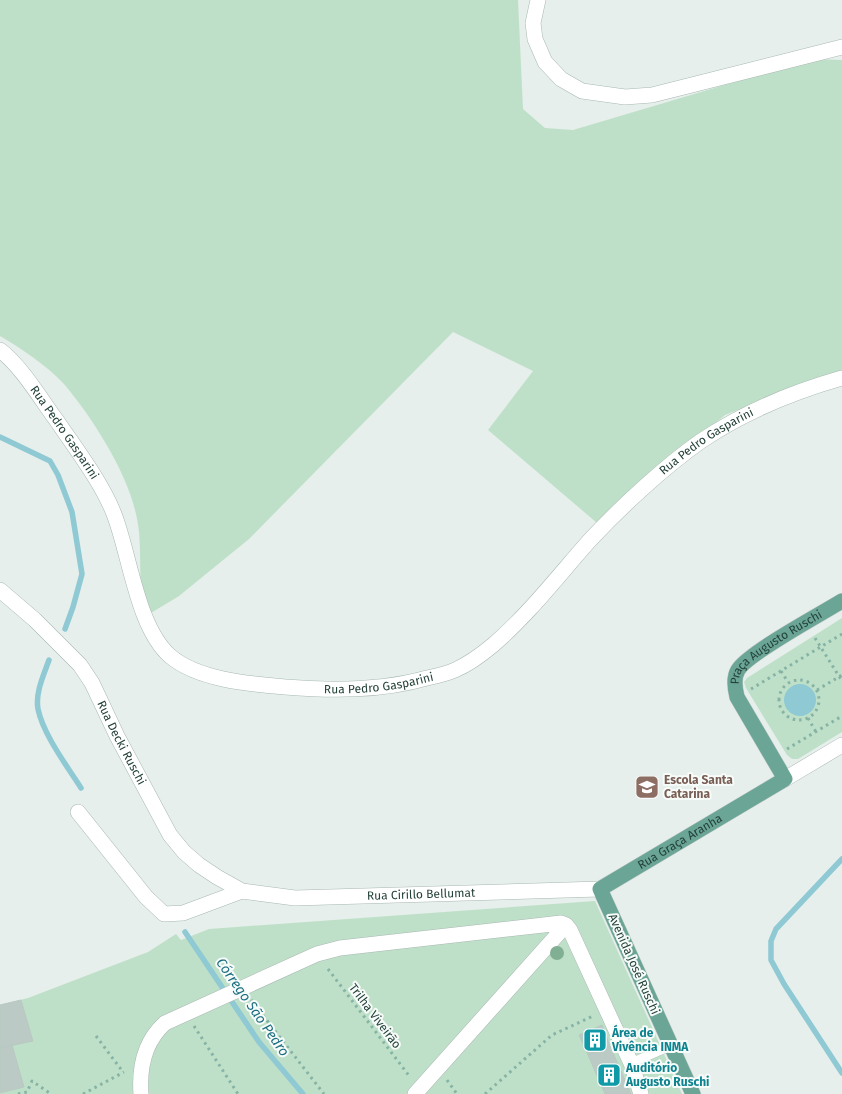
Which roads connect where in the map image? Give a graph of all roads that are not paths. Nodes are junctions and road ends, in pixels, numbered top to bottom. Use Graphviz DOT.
graph roads {
  1 [pos="538,0"];
  2 [pos="842,47"];
  3 [pos="0,350"];
  4 [pos="842,378"];
  5 [pos="0,590"];
  6 [pos="842,601"];
  7 [pos="842,745"];
  8 [pos="785,779"];
  9 [pos="78,812"];
  10 [pos="600,889"];
  11 [pos="242,891"];
  12 [pos="566,925"];
  13 [pos="670,1046"];
  14 [pos="631,1063"];
  15 [pos="417,1092"];
  16 [pos="142,1094"];
  17 [pos="641,1094"];
  18 [pos="693,1094"];
  1 -- 2 [label="street"];
  3 -- 4 [label="street, Rua Pedro Gasparini"];
  5 -- 11 [label="street, Rua Decki Ruschi"];
  6 -- 8 [label="main road, Praça Augusto Ruschi"];
  7 -- 8 [label="street"];
  8 -- 10 [label="main road, Rua Graça Aranha"];
  9 -- 11 [label="street"];
  10 -- 11 [label="street, Rua Cirillo Bellumat"];
  10 -- 13 [label="main road, Avenida José Ruschi"];
  12 -- 14 [label="street"];
  12 -- 15 [label="street"];
  12 -- 16 [label="street"];
  13 -- 14 [label="lane"];
  13 -- 18 [label="main road, Avenida José Ruschi"];
  14 -- 17 [label="street"];
}
